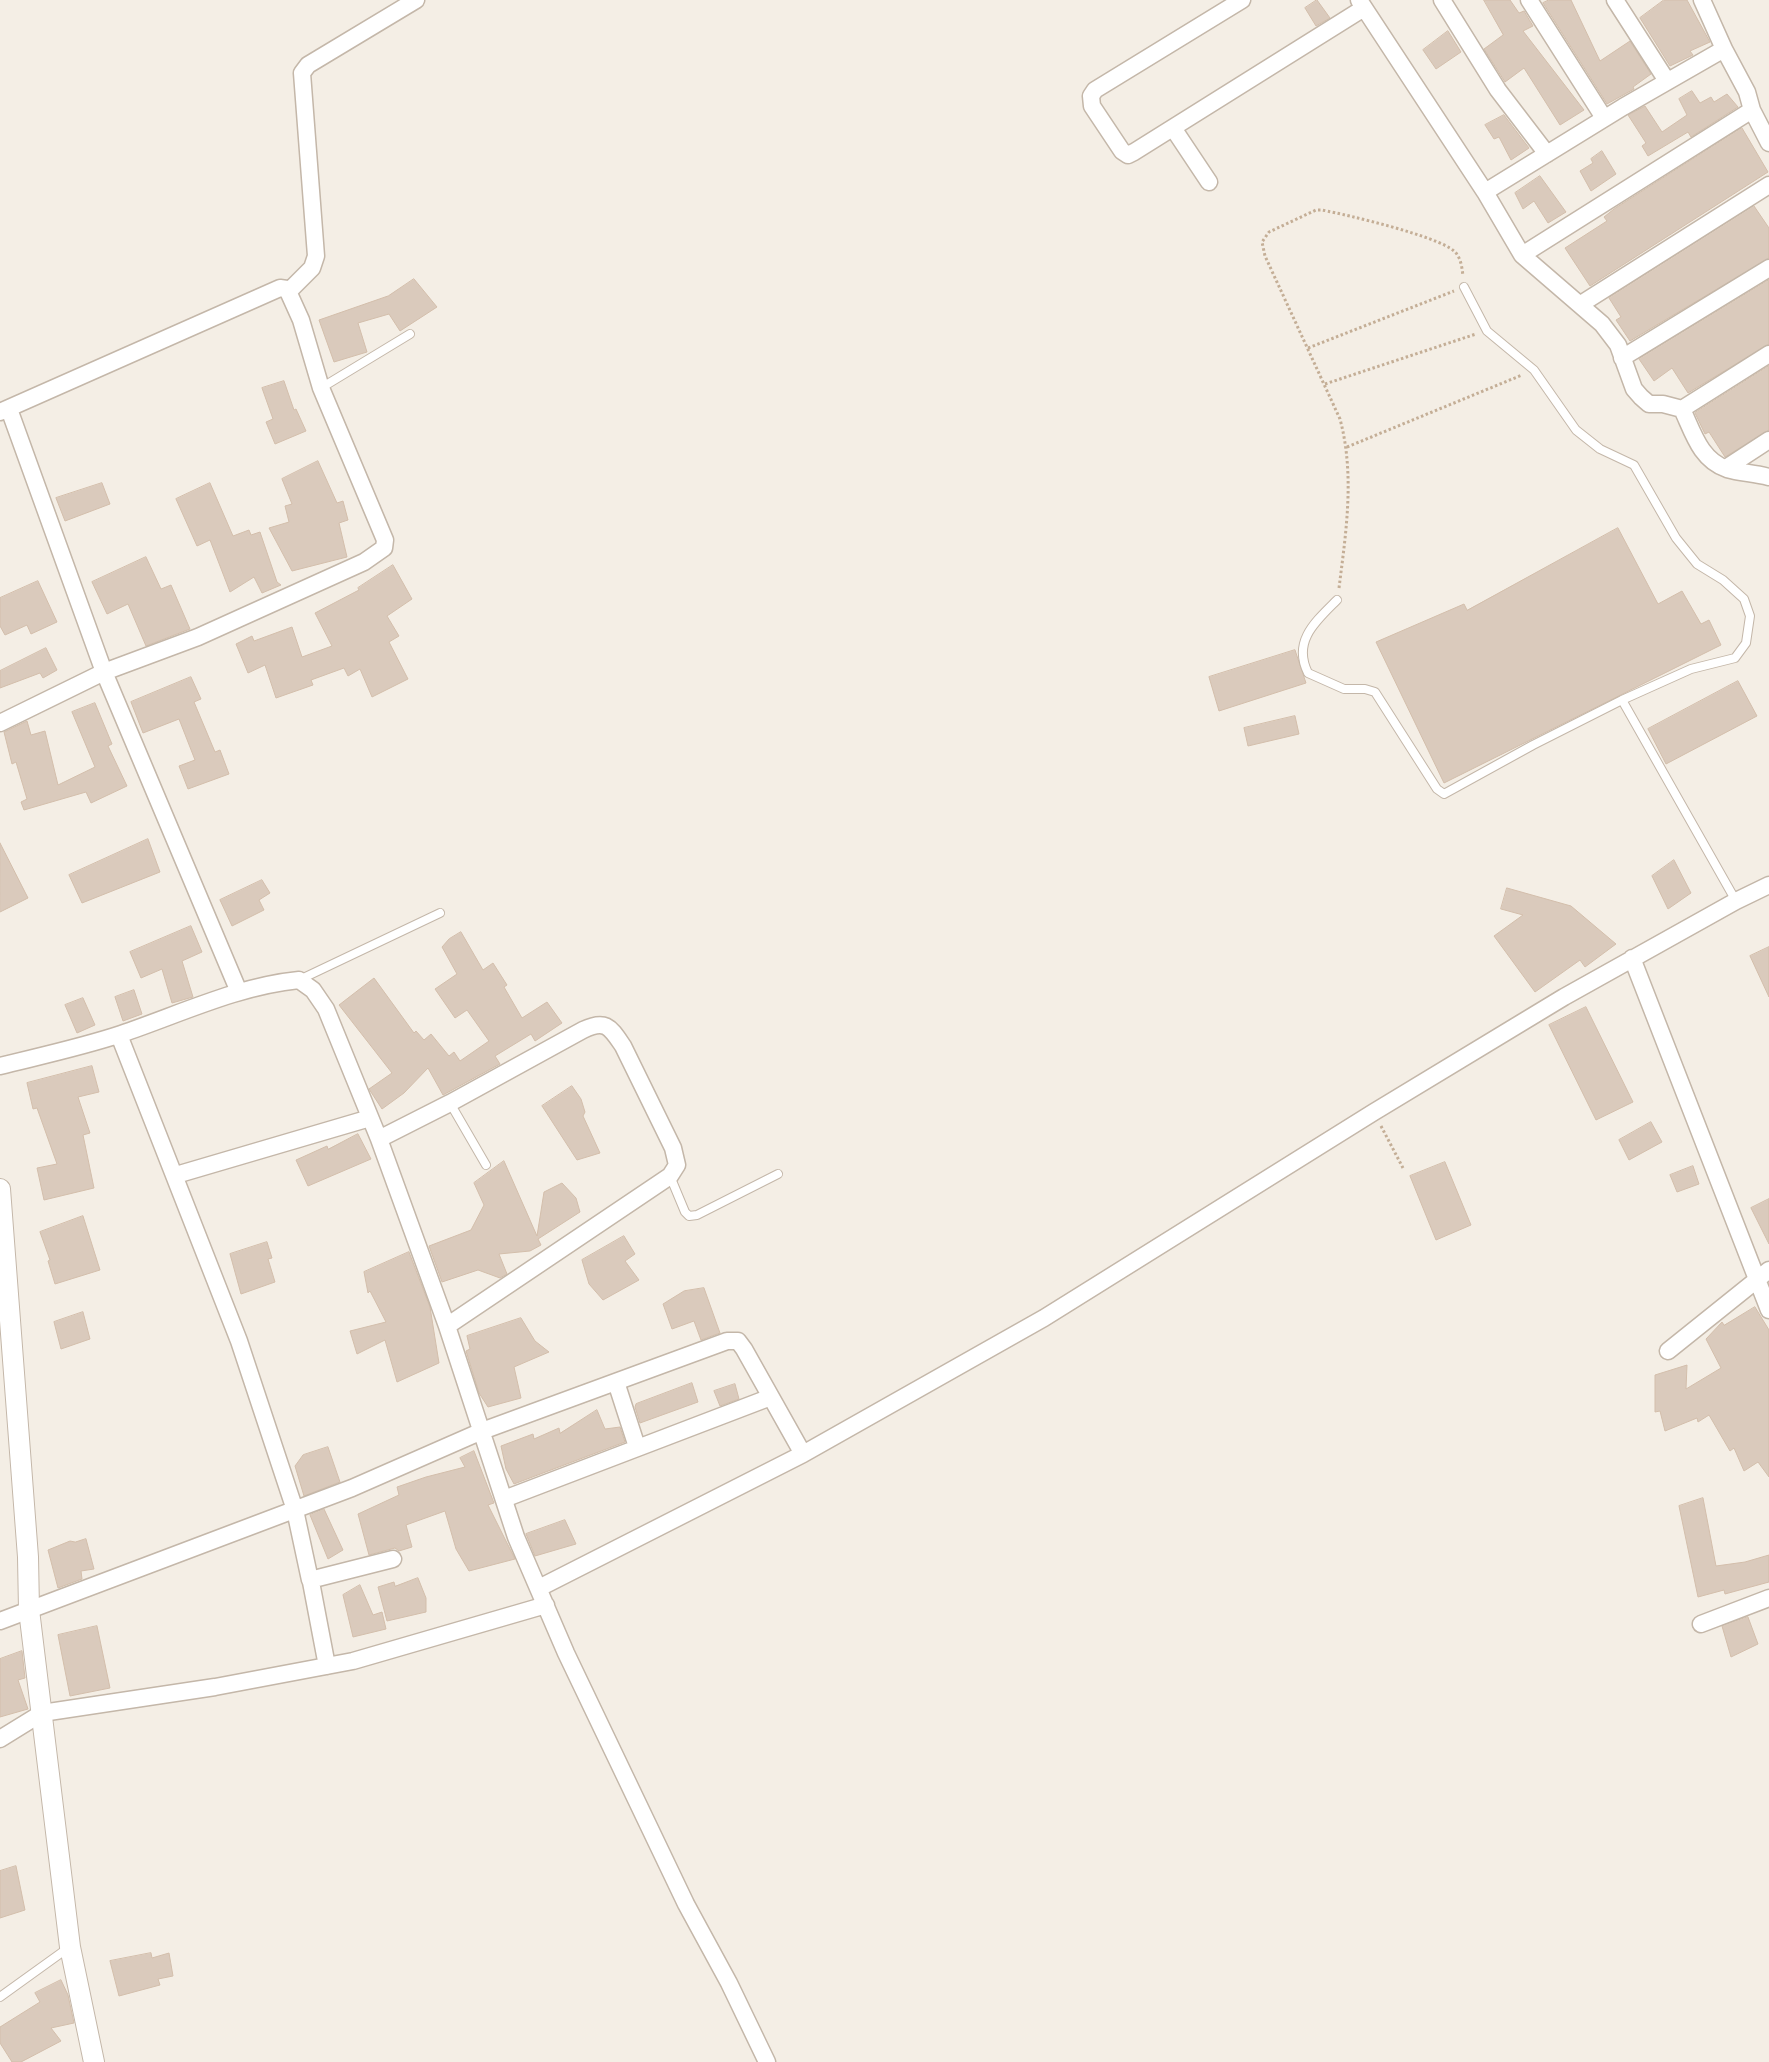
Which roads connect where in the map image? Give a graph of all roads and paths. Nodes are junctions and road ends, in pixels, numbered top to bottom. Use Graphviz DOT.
graph roads {
  1 [pos="416,0"];
  2 [pos="1242,0"];
  3 [pos="1442,0"];
  4 [pos="1529,0"];
  5 [pos="1615,0"];
  6 [pos="1702,0"];
  7 [pos="1362,4"];
  8 [pos="1724,49"];
  9 [pos="1667,81"];
  10 [pos="1752,110"];
  11 [pos="1604,118"];
  12 [pos="1172,128"];
  13 [pos="1769,143"];
  14 [pos="1546,154"];
  15 [pos="1208,182"];
  16 [pos="1769,184"];
  17 [pos="1486,192"];
  18 [pos="1522,255"];
  19 [pos="1769,268"];
  20 [pos="1464,287"];
  21 [pos="289,291"];
  22 [pos="1581,304"];
  23 [pos="1487,331"];
  24 [pos="410,334"];
  25 [pos="1308,348"];
  26 [pos="1769,354"];
  27 [pos="1622,358"];
  28 [pos="1534,370"];
  29 [pos="1325,384"];
  30 [pos="321,388"];
  31 [pos="1682,409"];
  32 [pos="5,410"];
  33 [pos="1769,440"];
  34 [pos="1347,447"];
  35 [pos="1726,468"];
  36 [pos="1769,477"];
  37 [pos="1337,600"];
  38 [pos="104,672"];
  39 [pos="1622,700"];
  40 [pos="0,724"];
  41 [pos="1769,885"];
  42 [pos="1736,901"];
  43 [pos="440,913"];
  44 [pos="1632,958"];
  45 [pos="300,980"];
  46 [pos="239,992"];
  47 [pos="119,1035"];
  48 [pos="0,1066"];
  49 [pos="450,1103"];
  50 [pos="1374,1112"];
  51 [pos="370,1118"];
  52 [pos="379,1138"];
  53 [pos="486,1165"];
  54 [pos="1403,1168"];
  55 [pos="778,1174"];
  56 [pos="176,1175"];
  57 [pos="670,1176"];
  58 [pos="0,1188"];
  59 [pos="1763,1275"];
  60 [pos="1769,1310"];
  61 [pos="4,1315"];
  62 [pos="447,1326"];
  63 [pos="1668,1351"];
  64 [pos="616,1382"];
  65 [pos="771,1397"];
  66 [pos="482,1431"];
  67 [pos="638,1447"];
  68 [pos="803,1454"];
  69 [pos="504,1499"];
  70 [pos="295,1510"];
  71 [pos="393,1559"];
  72 [pos="311,1582"];
  73 [pos="540,1588"];
  74 [pos="1769,1598"];
  75 [pos="546,1605"];
  76 [pos="29,1610"];
  77 [pos="0,1621"];
  78 [pos="1701,1624"];
  79 [pos="327,1666"];
  80 [pos="42,1713"];
  81 [pos="0,1739"];
  82 [pos="70,1947"];
  83 [pos="0,1997"];
  84 [pos="94,2062"];
  85 [pos="767,2062"];
  1 -- 21 [label="street"];
  2 -- 12 [label="street"];
  3 -- 14 [label="street"];
  4 -- 11 [label="street"];
  5 -- 9 [label="street"];
  6 -- 8 [label="street"];
  7 -- 12 [label="street"];
  7 -- 17 [label="street"];
  8 -- 9 [label="street"];
  8 -- 10 [label="street"];
  9 -- 11 [label="street"];
  10 -- 13 [label="street"];
  10 -- 18 [label="street"];
  11 -- 14 [label="street"];
  12 -- 15 [label="street"];
  14 -- 17 [label="street"];
  16 -- 22 [label="street"];
  17 -- 18 [label="street"];
  18 -- 22 [label="street"];
  19 -- 27 [label="street"];
  20 -- 23 [label="lane"];
  20 -- 25 [label="path"];
  20 -- 25 [label="path"];
  21 -- 30 [label="street"];
  21 -- 32 [label="street"];
  22 -- 27 [label="street"];
  23 -- 28 [label="lane"];
  23 -- 29 [label="path"];
  24 -- 30 [label="lane"];
  25 -- 29 [label="path"];
  26 -- 31 [label="street"];
  27 -- 31 [label="street"];
  28 -- 34 [label="path"];
  28 -- 39 [label="lane"];
  29 -- 34 [label="path"];
  30 -- 38 [label="street"];
  31 -- 35 [label="street"];
  32 -- 38 [label="street"];
  33 -- 35 [label="street"];
  34 -- 37 [label="path"];
  35 -- 36 [label="street"];
  37 -- 39 [label="lane"];
  38 -- 40 [label="street"];
  38 -- 46 [label="street"];
  39 -- 42 [label="lane"];
  41 -- 42 [label="street"];
  42 -- 44 [label="street"];
  43 -- 45 [label="lane"];
  44 -- 50 [label="street"];
  44 -- 59 [label="street"];
  45 -- 46 [label="street"];
  45 -- 51 [label="street"];
  46 -- 47 [label="street"];
  47 -- 48 [label="street"];
  47 -- 56 [label="street"];
  49 -- 52 [label="street"];
  49 -- 53 [label="lane"];
  49 -- 57 [label="street"];
  50 -- 54 [label="path"];
  50 -- 68 [label="street"];
  51 -- 52 [label="street"];
  51 -- 56 [label="street"];
  52 -- 62 [label="street"];
  55 -- 57 [label="lane"];
  56 -- 70 [label="street"];
  57 -- 62 [label="street"];
  58 -- 61 [label="street"];
  59 -- 60 [label="street"];
  59 -- 63 [label="street"];
  61 -- 76 [label="street"];
  62 -- 66 [label="street"];
  64 -- 65 [label="street"];
  64 -- 66 [label="street"];
  64 -- 67 [label="street"];
  65 -- 67 [label="street"];
  65 -- 68 [label="street"];
  66 -- 69 [label="street"];
  66 -- 70 [label="street"];
  67 -- 69 [label="street"];
  68 -- 73 [label="street"];
  69 -- 73 [label="street"];
  70 -- 72 [label="street"];
  70 -- 76 [label="street"];
  71 -- 72 [label="street"];
  72 -- 79 [label="street"];
  73 -- 75 [label="street"];
  74 -- 78 [label="street"];
  75 -- 79 [label="street"];
  75 -- 85 [label="street"];
  76 -- 77 [label="street"];
  76 -- 80 [label="street"];
  79 -- 80 [label="street"];
  80 -- 81 [label="street"];
  80 -- 82 [label="street"];
  82 -- 83 [label="lane"];
  82 -- 84 [label="street"];
}
